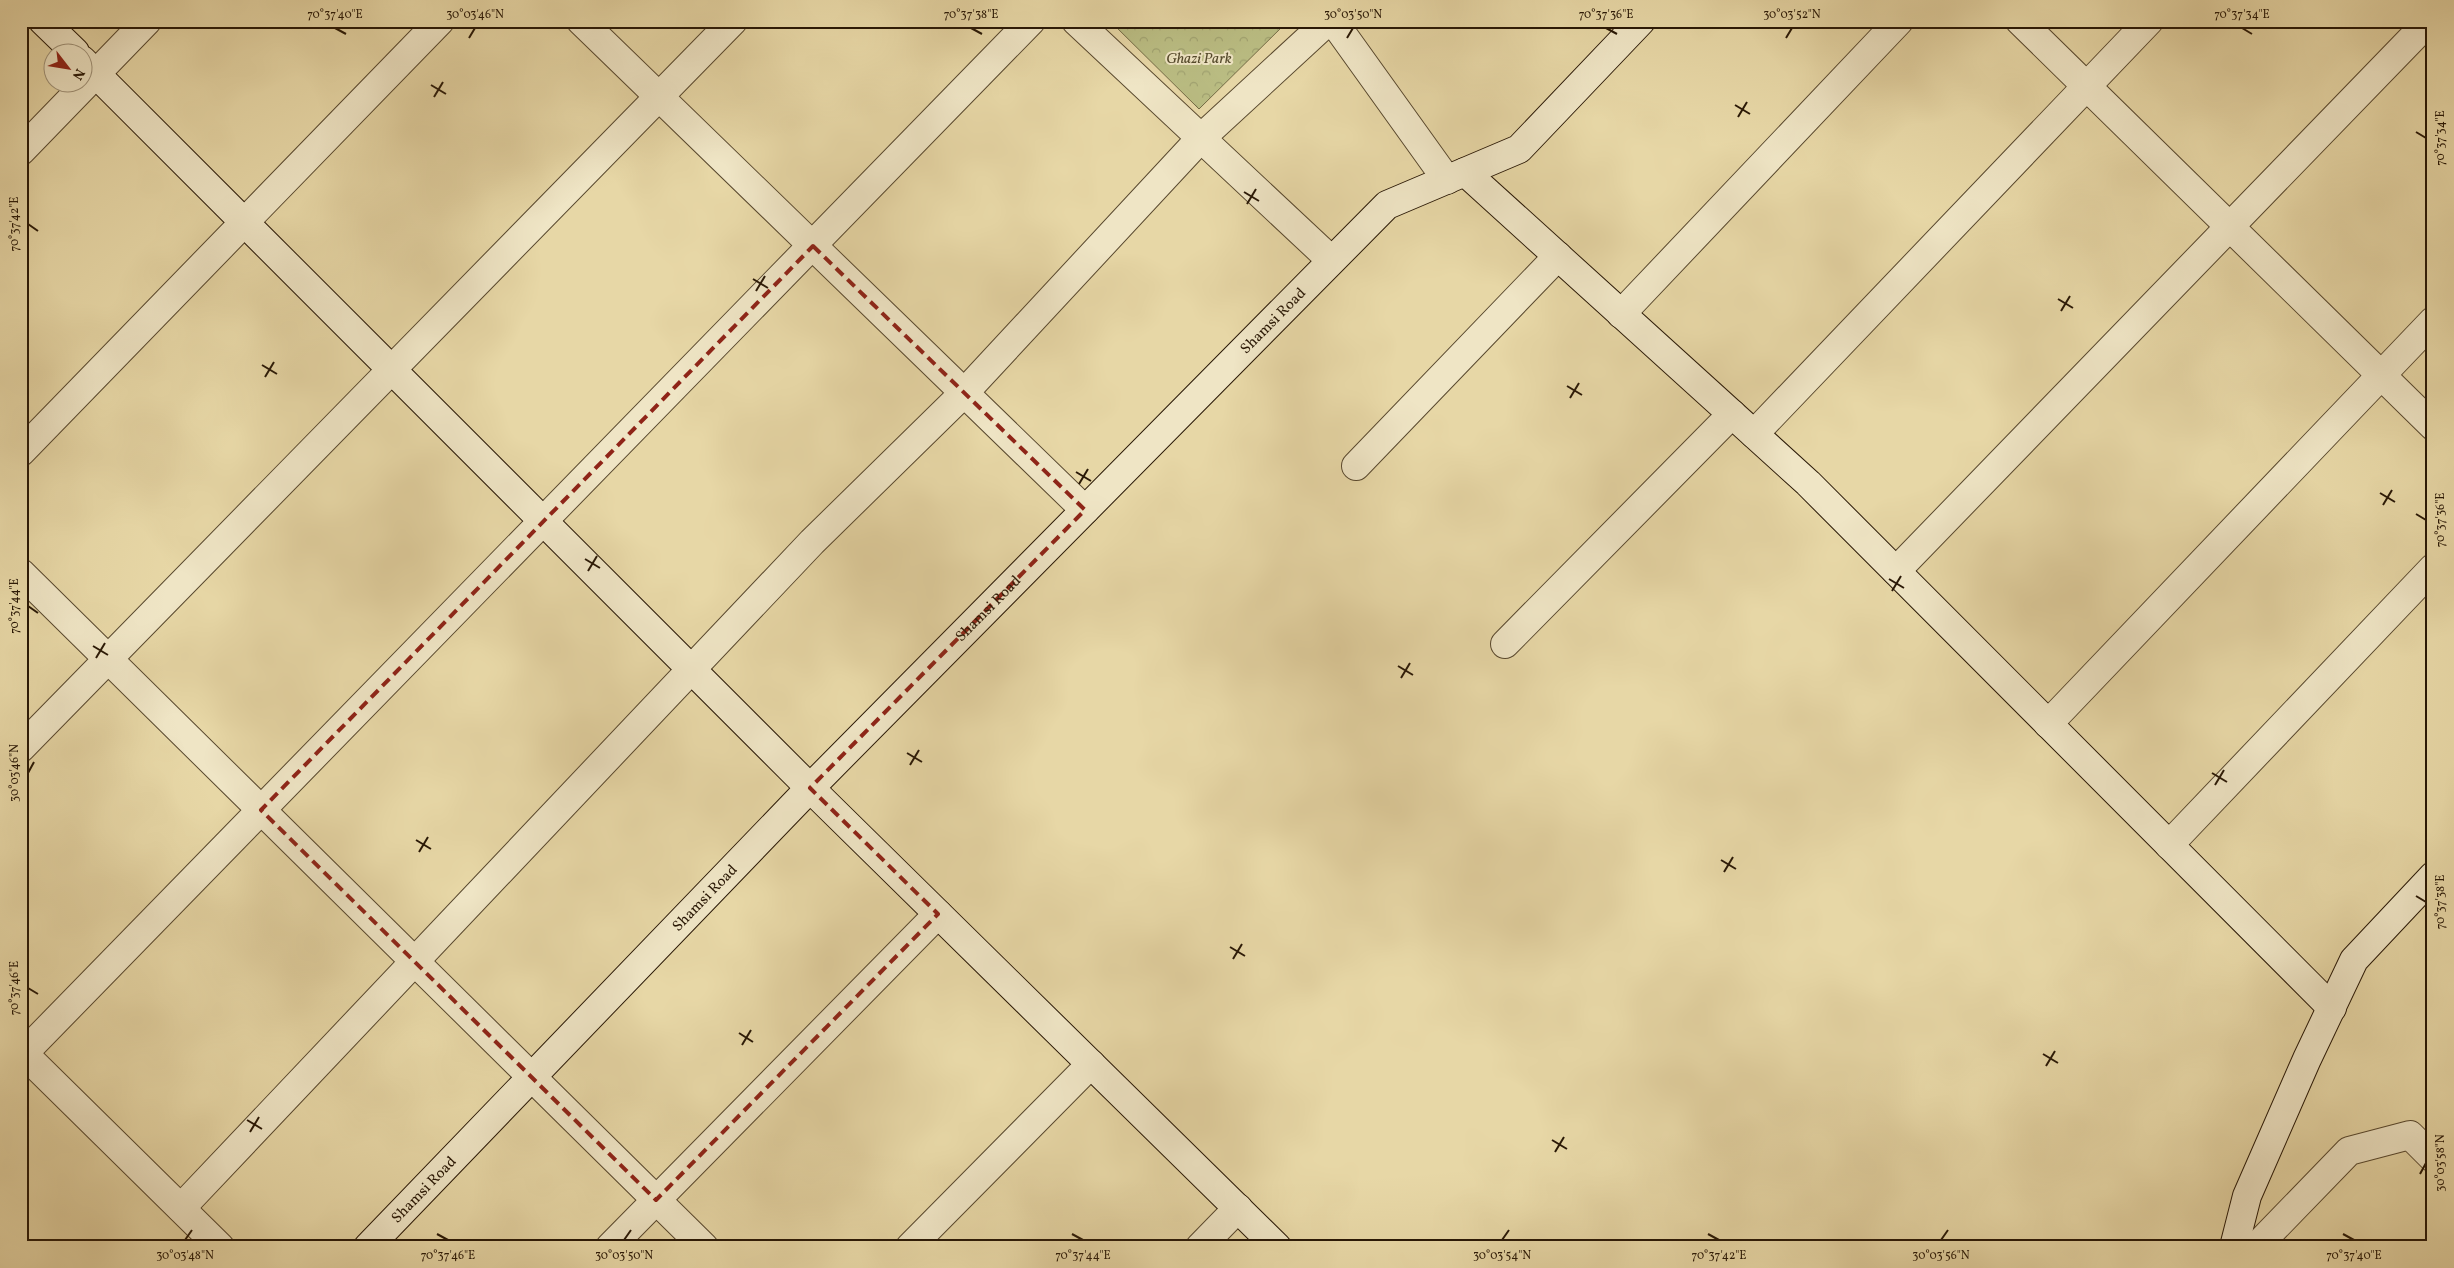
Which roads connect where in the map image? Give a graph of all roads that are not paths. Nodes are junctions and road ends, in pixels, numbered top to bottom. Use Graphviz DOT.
graph roads {
  1 [pos="43,21"];
  2 [pos="147,21"];
  3 [pos="440,21"];
  4 [pos="581,21"];
  5 [pos="733,21"];
  6 [pos="1031,21"];
  7 [pos="1076,21"];
  8 [pos="1328,21"];
  9 [pos="1333,21"];
  10 [pos="1641,21"];
  11 [pos="1899,21"];
  12 [pos="2020,21"];
  13 [pos="2149,21"];
  14 [pos="2429,21"];
  15 [pos="65,42"];
  16 [pos="92,65"];
  17 [pos="92,70"];
  18 [pos="2086,87"];
  19 [pos="69,92"];
  20 [pos="659,97"];
  21 [pos="1200,139"];
  22 [pos="21,151"];
  23 [pos="1456,176"];
  24 [pos="244,222"];
  25 [pos="2230,226"];
  26 [pos="813,246"];
  27 [pos="1558,256"];
  28 [pos="1331,260"];
  29 [pos="1621,314"];
  30 [pos="2433,321"];
  31 [pos="392,370"];
  32 [pos="2381,374"];
  33 [pos="964,393"];
  34 [pos="1732,414"];
  35 [pos="2433,426"];
  36 [pos="1754,434"];
  37 [pos="21,452"];
  38 [pos="1356,466"];
  39 [pos="1085,510"];
  40 [pos="544,521"];
  41 [pos="2433,568"];
  42 [pos="1896,571"];
  43 [pos="21,573"];
  44 [pos="1504,644"];
  45 [pos="108,659"];
  46 [pos="691,669"];
  47 [pos="2048,724"];
  48 [pos="21,748"];
  49 [pos="810,788"];
  50 [pos="261,810"];
  51 [pos="2169,845"];
  52 [pos="2433,876"];
  53 [pos="938,914"];
  54 [pos="414,962"];
  55 [pos="2332,1008"];
  56 [pos="22,1054"];
  57 [pos="1091,1064"];
  58 [pos="531,1077"];
  59 [pos="2433,1158"];
  60 [pos="656,1200"];
  61 [pos="181,1208"];
  62 [pos="1238,1208"];
  63 [pos="220,1247"];
  64 [pos="368,1247"];
  65 [pos="610,1247"];
  66 [pos="704,1247"];
  67 [pos="910,1247"];
  68 [pos="1200,1247"];
  69 [pos="1277,1247"];
  70 [pos="2234,1247"];
  71 [pos="2256,1247"];
  1 -- 15 [label="street"];
  2 -- 16 [label="street"];
  3 -- 24 [label="street"];
  4 -- 20 [label="street"];
  5 -- 20 [label="street"];
  6 -- 26 [label="street"];
  7 -- 21 [label="street"];
  8 -- 21 [label="street"];
  9 -- 23 [label="street"];
  10 -- 23 [label="street, Shamsi Road"];
  11 -- 29 [label="street"];
  12 -- 18 [label="street"];
  13 -- 18 [label="street"];
  14 -- 25 [label="street"];
  17 -- 24 [label="street"];
  18 -- 25 [label="street"];
  18 -- 36 [label="street"];
  19 -- 22 [label="street"];
  20 -- 26 [label="street"];
  20 -- 31 [label="street"];
  21 -- 28 [label="street"];
  21 -- 33 [label="street"];
  23 -- 27 [label="street"];
  23 -- 28 [label="street, Shamsi Road"];
  24 -- 31 [label="street"];
  24 -- 37 [label="street"];
  25 -- 32 [label="street"];
  25 -- 42 [label="street"];
  26 -- 33 [label="street"];
  26 -- 40 [label="street"];
  27 -- 29 [label="street"];
  27 -- 38 [label="street"];
  28 -- 39 [label="street, Shamsi Road"];
  29 -- 34 [label="street"];
  30 -- 32 [label="street"];
  31 -- 40 [label="street"];
  31 -- 45 [label="street"];
  32 -- 35 [label="street"];
  32 -- 47 [label="street"];
  33 -- 39 [label="street"];
  33 -- 46 [label="street"];
  34 -- 36 [label="street"];
  34 -- 44 [label="street"];
  36 -- 42 [label="street"];
  39 -- 49 [label="street, Shamsi Road"];
  40 -- 46 [label="street"];
  40 -- 50 [label="street"];
  41 -- 51 [label="street"];
  42 -- 47 [label="street"];
  43 -- 45 [label="street"];
  45 -- 48 [label="street"];
  45 -- 50 [label="street"];
  46 -- 49 [label="street"];
  46 -- 54 [label="street"];
  47 -- 51 [label="street"];
  49 -- 53 [label="street"];
  49 -- 58 [label="street, Shamsi Road"];
  50 -- 54 [label="street"];
  50 -- 56 [label="street"];
  51 -- 55 [label="street"];
  52 -- 55 [label="street"];
  53 -- 57 [label="street"];
  53 -- 60 [label="street"];
  54 -- 58 [label="street"];
  54 -- 61 [label="street"];
  55 -- 70 [label="street"];
  56 -- 61 [label="street"];
  57 -- 62 [label="street"];
  57 -- 67 [label="street"];
  58 -- 60 [label="street"];
  58 -- 64 [label="street, Shamsi Road"];
  59 -- 71 [label="street"];
  60 -- 65 [label="street"];
  60 -- 66 [label="street"];
  61 -- 63 [label="street"];
  62 -- 68 [label="street"];
  62 -- 69 [label="street"];
}
